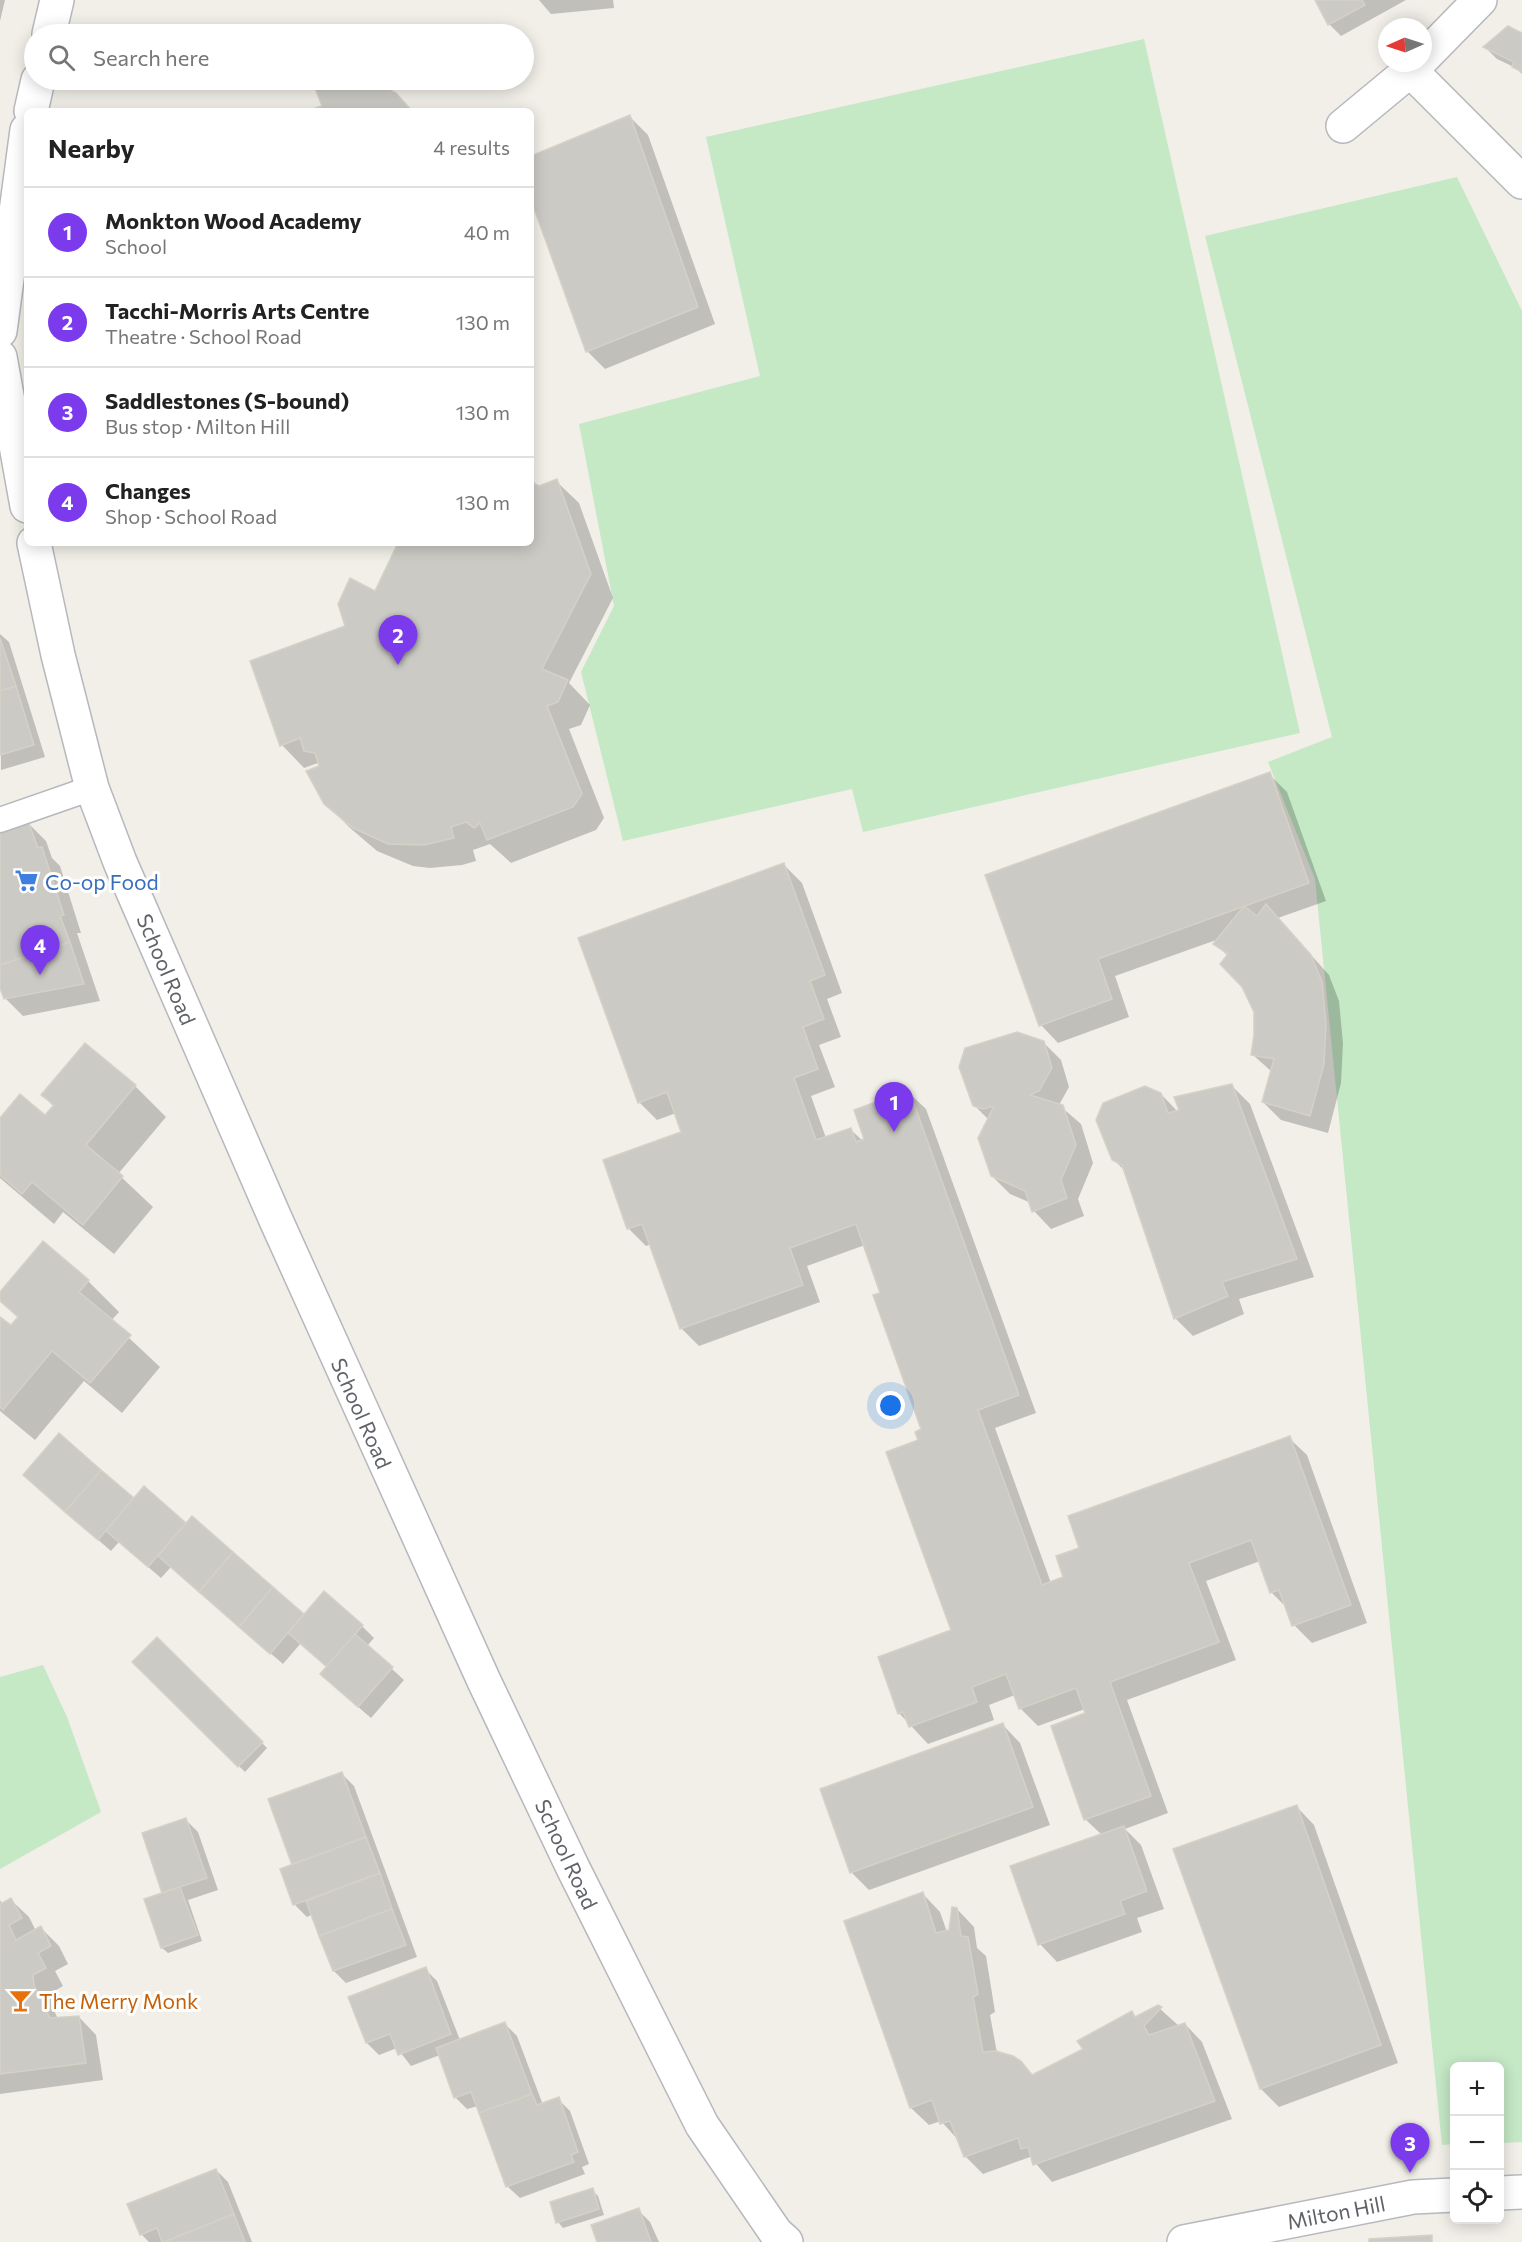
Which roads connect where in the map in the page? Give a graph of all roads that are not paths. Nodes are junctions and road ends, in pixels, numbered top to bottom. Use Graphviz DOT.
graph roads {
  1 [pos="57,0"];
  2 [pos="1480,0"];
  3 [pos="51,24"];
  4 [pos="1432,50"];
  5 [pos="1408,72"];
  6 [pos="1425,72"];
  7 [pos="36,90"];
  8 [pos="32,108"];
  9 [pos="1343,126"];
  10 [pos="24,152"];
  11 [pos="1522,182"];
  12 [pos="0,331"];
  13 [pos="0,357"];
  14 [pos="24,489"];
  15 [pos="35,546"];
  16 [pos="92,788"];
  17 [pos="0,820"];
  18 [pos="1522,2192"];
  19 [pos="1504,2193"];
  20 [pos="1450,2195"];
  21 [pos="786,2242"];
  22 [pos="1184,2242"];
  1 -- 3 [label="street"];
  2 -- 4 [label="street"];
  5 -- 9 [label="street"];
  6 -- 11 [label="street"];
  7 -- 8 [label="street"];
  10 -- 12 [label="street"];
  13 -- 14 [label="street"];
  15 -- 16 [label="street, School Road"];
  16 -- 17 [label="lane"];
  16 -- 21 [label="street, School Road"];
  18 -- 19 [label="street"];
  20 -- 22 [label="street, Milton Hill"];
}
